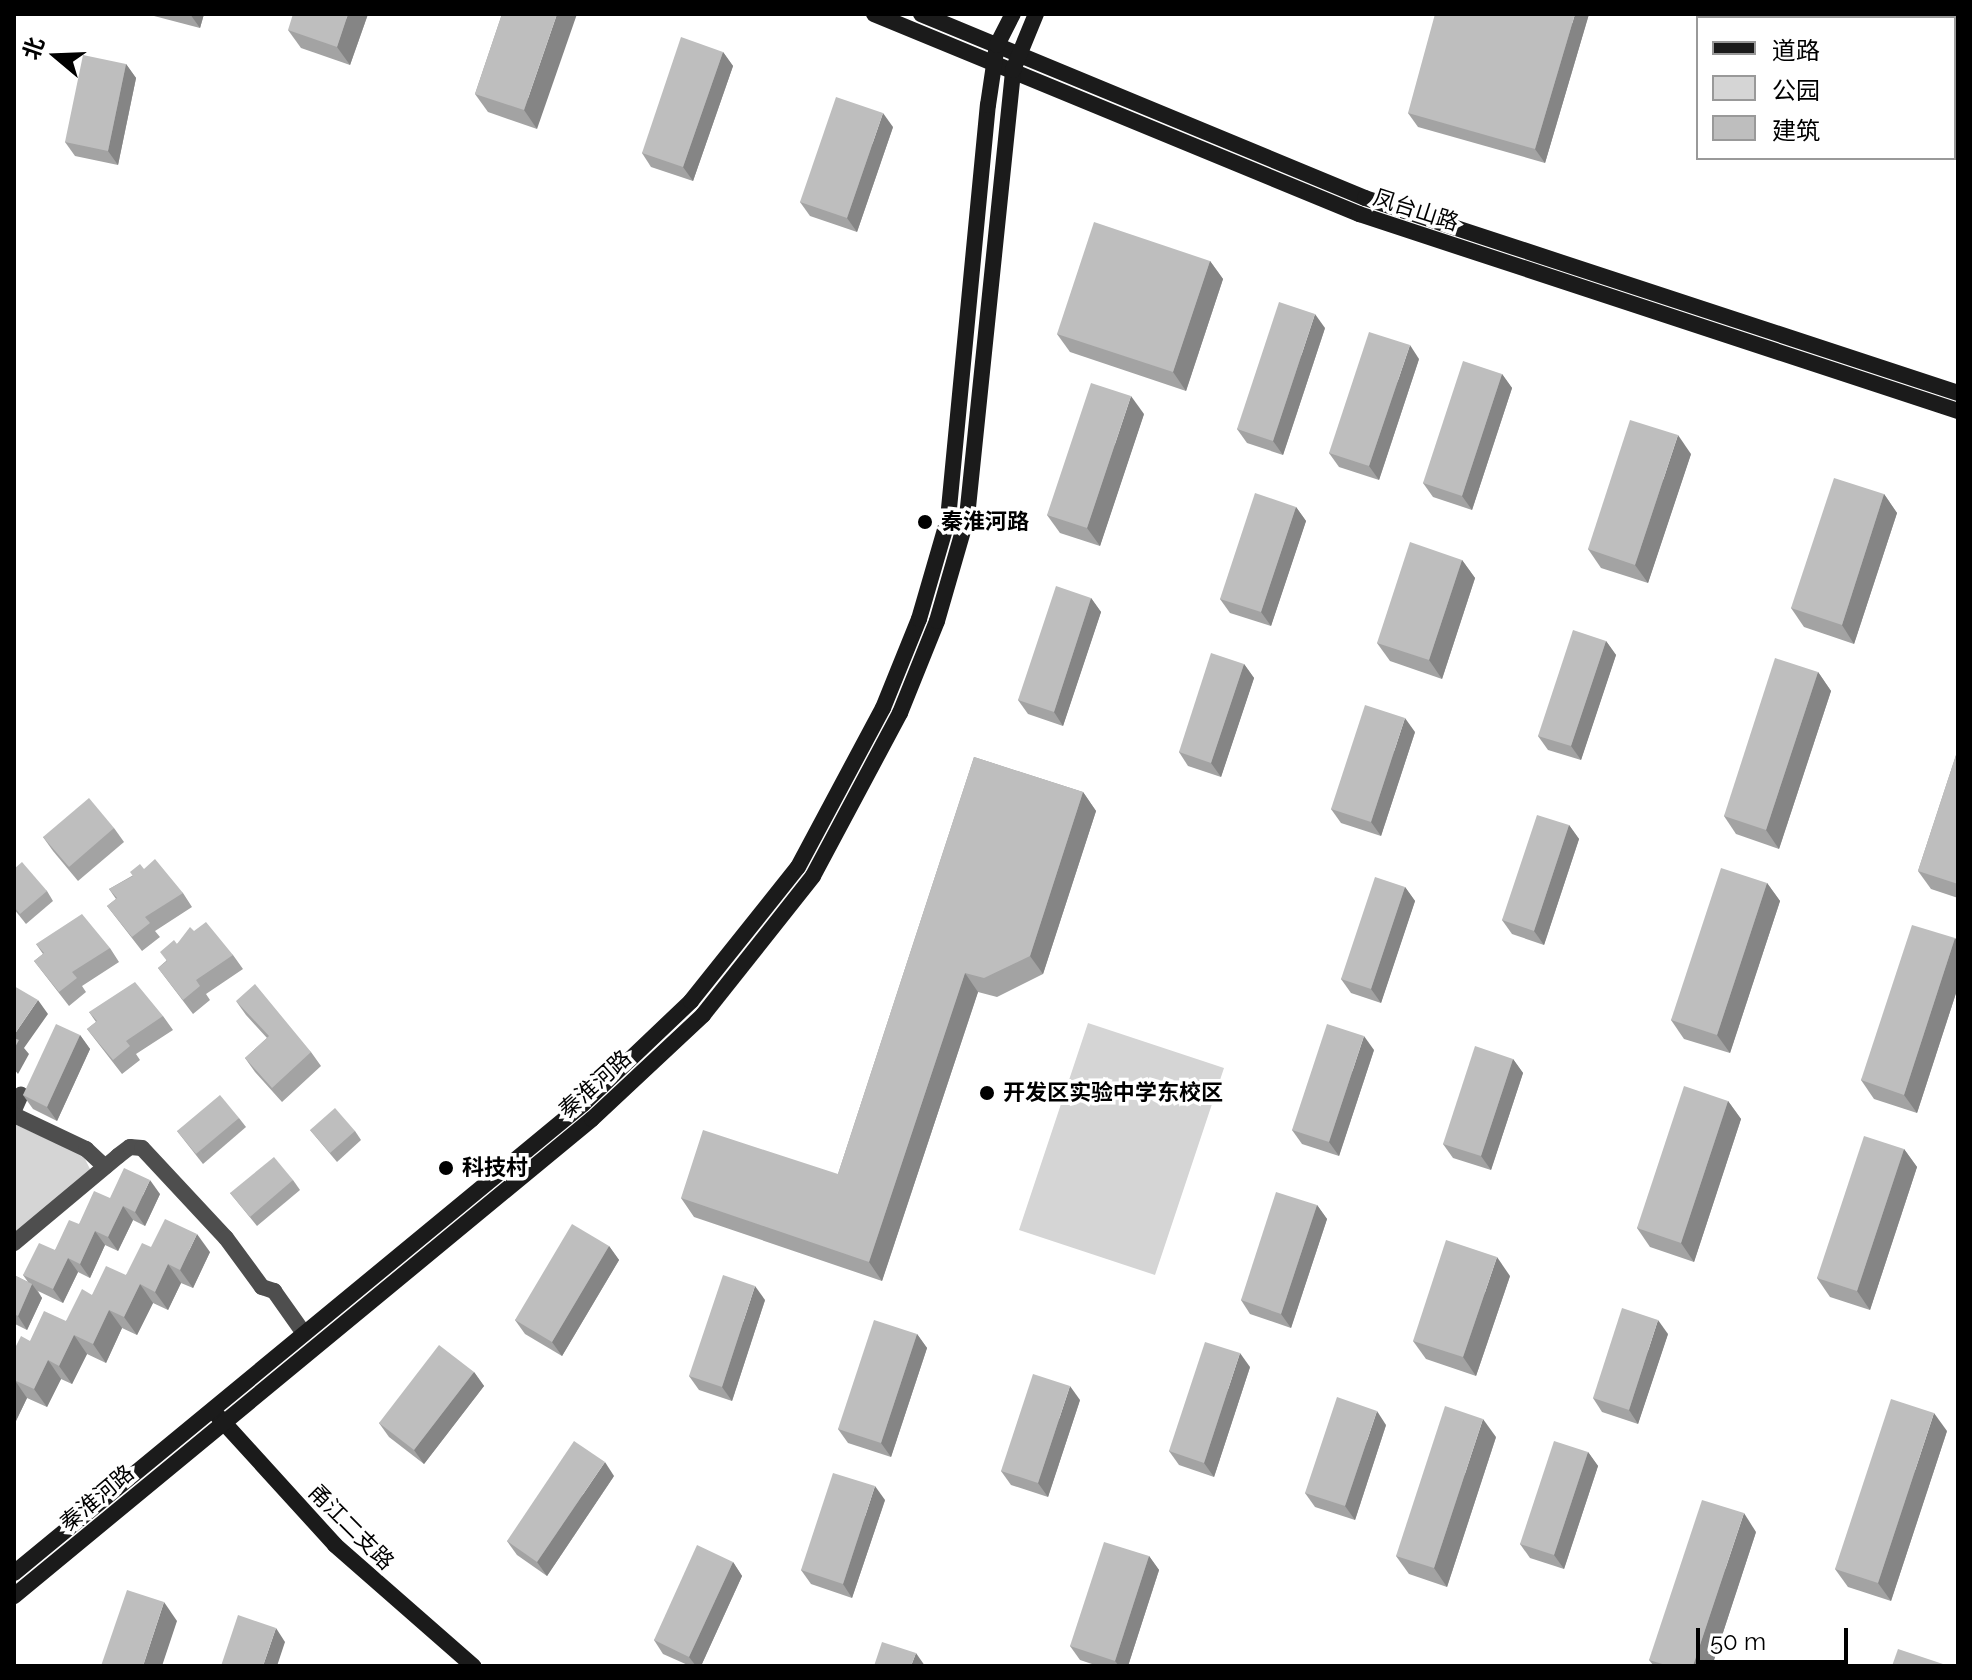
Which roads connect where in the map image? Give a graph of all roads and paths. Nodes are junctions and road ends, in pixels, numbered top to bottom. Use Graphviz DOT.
graph roads {
  1 [pos="874,14"];
  2 [pos="921,14"];
  3 [pos="1013,14"];
  4 [pos="1036,14"];
  5 [pos="997,45"];
  6 [pos="1016,52"];
  7 [pos="994,62"];
  8 [pos="1013,70"];
  9 [pos="1958,393"];
  10 [pos="1958,411"];
  11 [pos="16,1106"];
  12 [pos="105,1167"];
  13 [pos="14,1243"];
  14 [pos="303,1332"];
  15 [pos="210,1407"];
  16 [pos="221,1421"];
  17 [pos="14,1573"];
  18 [pos="14,1596"];
  19 [pos="473,1666"];
  1 -- 7 [label="main road, 凤台山路"];
  2 -- 5 [label="main road, 凤台山路"];
  3 -- 5 [label="main road, 秦淮河路"];
  4 -- 6 [label="main road, 秦淮河路"];
  5 -- 6 [label="main road, 凤台山路"];
  5 -- 7 [label="main road, 秦淮河路"];
  6 -- 8 [label="main road, 秦淮河路"];
  6 -- 9 [label="main road, 凤台山路"];
  7 -- 8 [label="main road, 凤台山路"];
  7 -- 14 [label="main road, 秦淮河路"];
  8 -- 10 [label="main road, 凤台山路"];
  8 -- 16 [label="main road, 秦淮河路"];
  11 -- 12 [label="street"];
  12 -- 13 [label="street"];
  12 -- 14 [label="street"];
  14 -- 15 [label="main road, 秦淮河路"];
  15 -- 16 [label="main road, 甬江二支路"];
  15 -- 17 [label="main road, 秦淮河路"];
  16 -- 18 [label="main road, 秦淮河路"];
  16 -- 19 [label="main road, 甬江二支路"];
}
